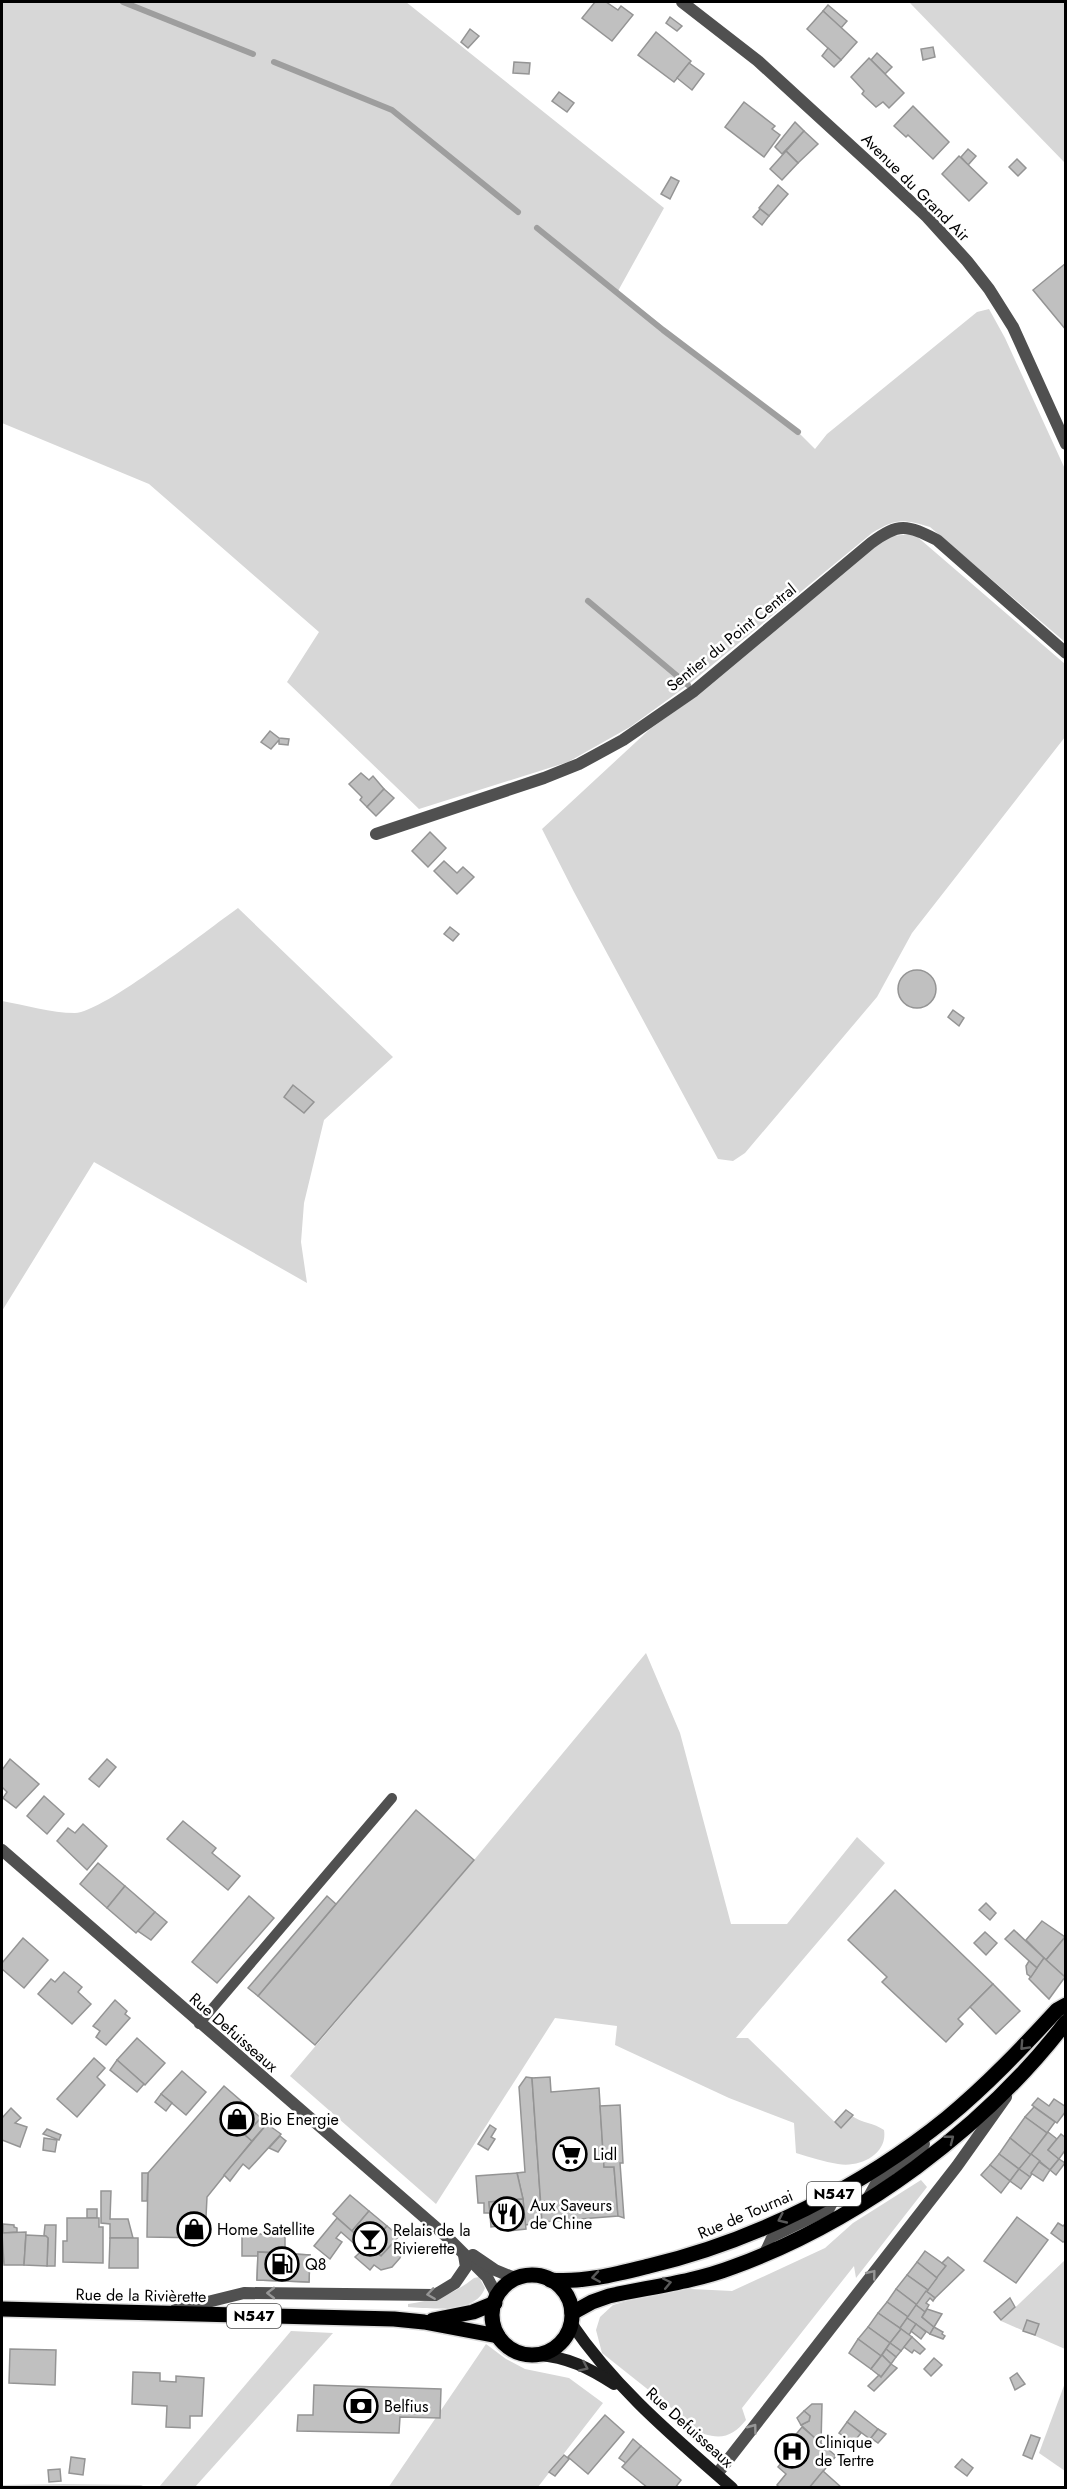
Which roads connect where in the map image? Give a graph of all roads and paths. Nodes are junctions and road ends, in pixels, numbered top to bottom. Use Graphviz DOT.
graph roads {
  1 [pos="682,2"];
  2 [pos="1065,444"];
  3 [pos="1065,653"];
  4 [pos="376,834"];
  5 [pos="392,1798"];
  6 [pos="2,1850"];
  7 [pos="1065,2004"];
  8 [pos="1065,2022"];
  9 [pos="199,2024"];
  10 [pos="1020,2078"];
  11 [pos="922,2137"];
  12 [pos="832,2195"];
  13 [pos="866,2200"];
  14 [pos="447,2237"];
  15 [pos="464,2255"];
  16 [pos="763,2255"];
  17 [pos="517,2279"];
  18 [pos="550,2280"];
  19 [pos="496,2299"];
  20 [pos="2,2309"];
  21 [pos="162,2313"];
  22 [pos="572,2318"];
  23 [pos="424,2322"];
  24 [pos="498,2336"];
  25 [pos="538,2355"];
  26 [pos="625,2391"];
  27 [pos="717,2474"];
  28 [pos="732,2487"];
  1 -- 2 [label="street, Avenue du Grand Air"];
  3 -- 4 [label="street, Sentier du Point Central"];
  5 -- 9 [label="lane"];
  6 -- 9 [label="street, Rue Defuisseaux"];
  7 -- 11 [label="main road, Rue de Tournai / N547, one-way"];
  8 -- 10 [label="main road, N547"];
  9 -- 14 [label="street, Rue Defuisseaux"];
  13 -- 10 [label="main road, N547, one-way"];
  27 -- 10 [label="street, one-way"];
  11 -- 12 [label="main road, Rue de Tournai / N547"];
  11 -- 13 [label="lane"];
  12 -- 16 [label="lane"];
  12 -- 18 [label="main road, Rue de Tournai / N547, one-way"];
  13 -- 16 [label="main road, N547"];
  14 -- 15 [label="street, Rue Defuisseaux"];
  14 -- 17 [label="street, Rue Defuisseaux"];
  15 -- 19 [label="street, Rue Defuisseaux"];
  15 -- 21 [label="street, one-way"];
  22 -- 16 [label="main road, N547, one-way"];
  17 -- 18 [label="main road"];
  17 -- 19 [label="main road"];
  18 -- 22 [label="main road"];
  19 -- 23 [label="main road, Rue de la Rivièrette / N547"];
  19 -- 24 [label="main road"];
  20 -- 21 [label="main road, Rue de la Rivièrette / N547"];
  21 -- 23 [label="main road, Rue de la Rivièrette / N547"];
  22 -- 25 [label="main road"];
  22 -- 26 [label="main road, Rue Defuisseaux"];
  23 -- 24 [label="main road, Rue de la Rivièrette / N547"];
  24 -- 25 [label="main road"];
  25 -- 26 [label="main road, Rue Defuisseaux, one-way"];
  26 -- 27 [label="main road, Rue Defuisseaux"];
  27 -- 28 [label="main road, Rue Defuisseaux"];
}
